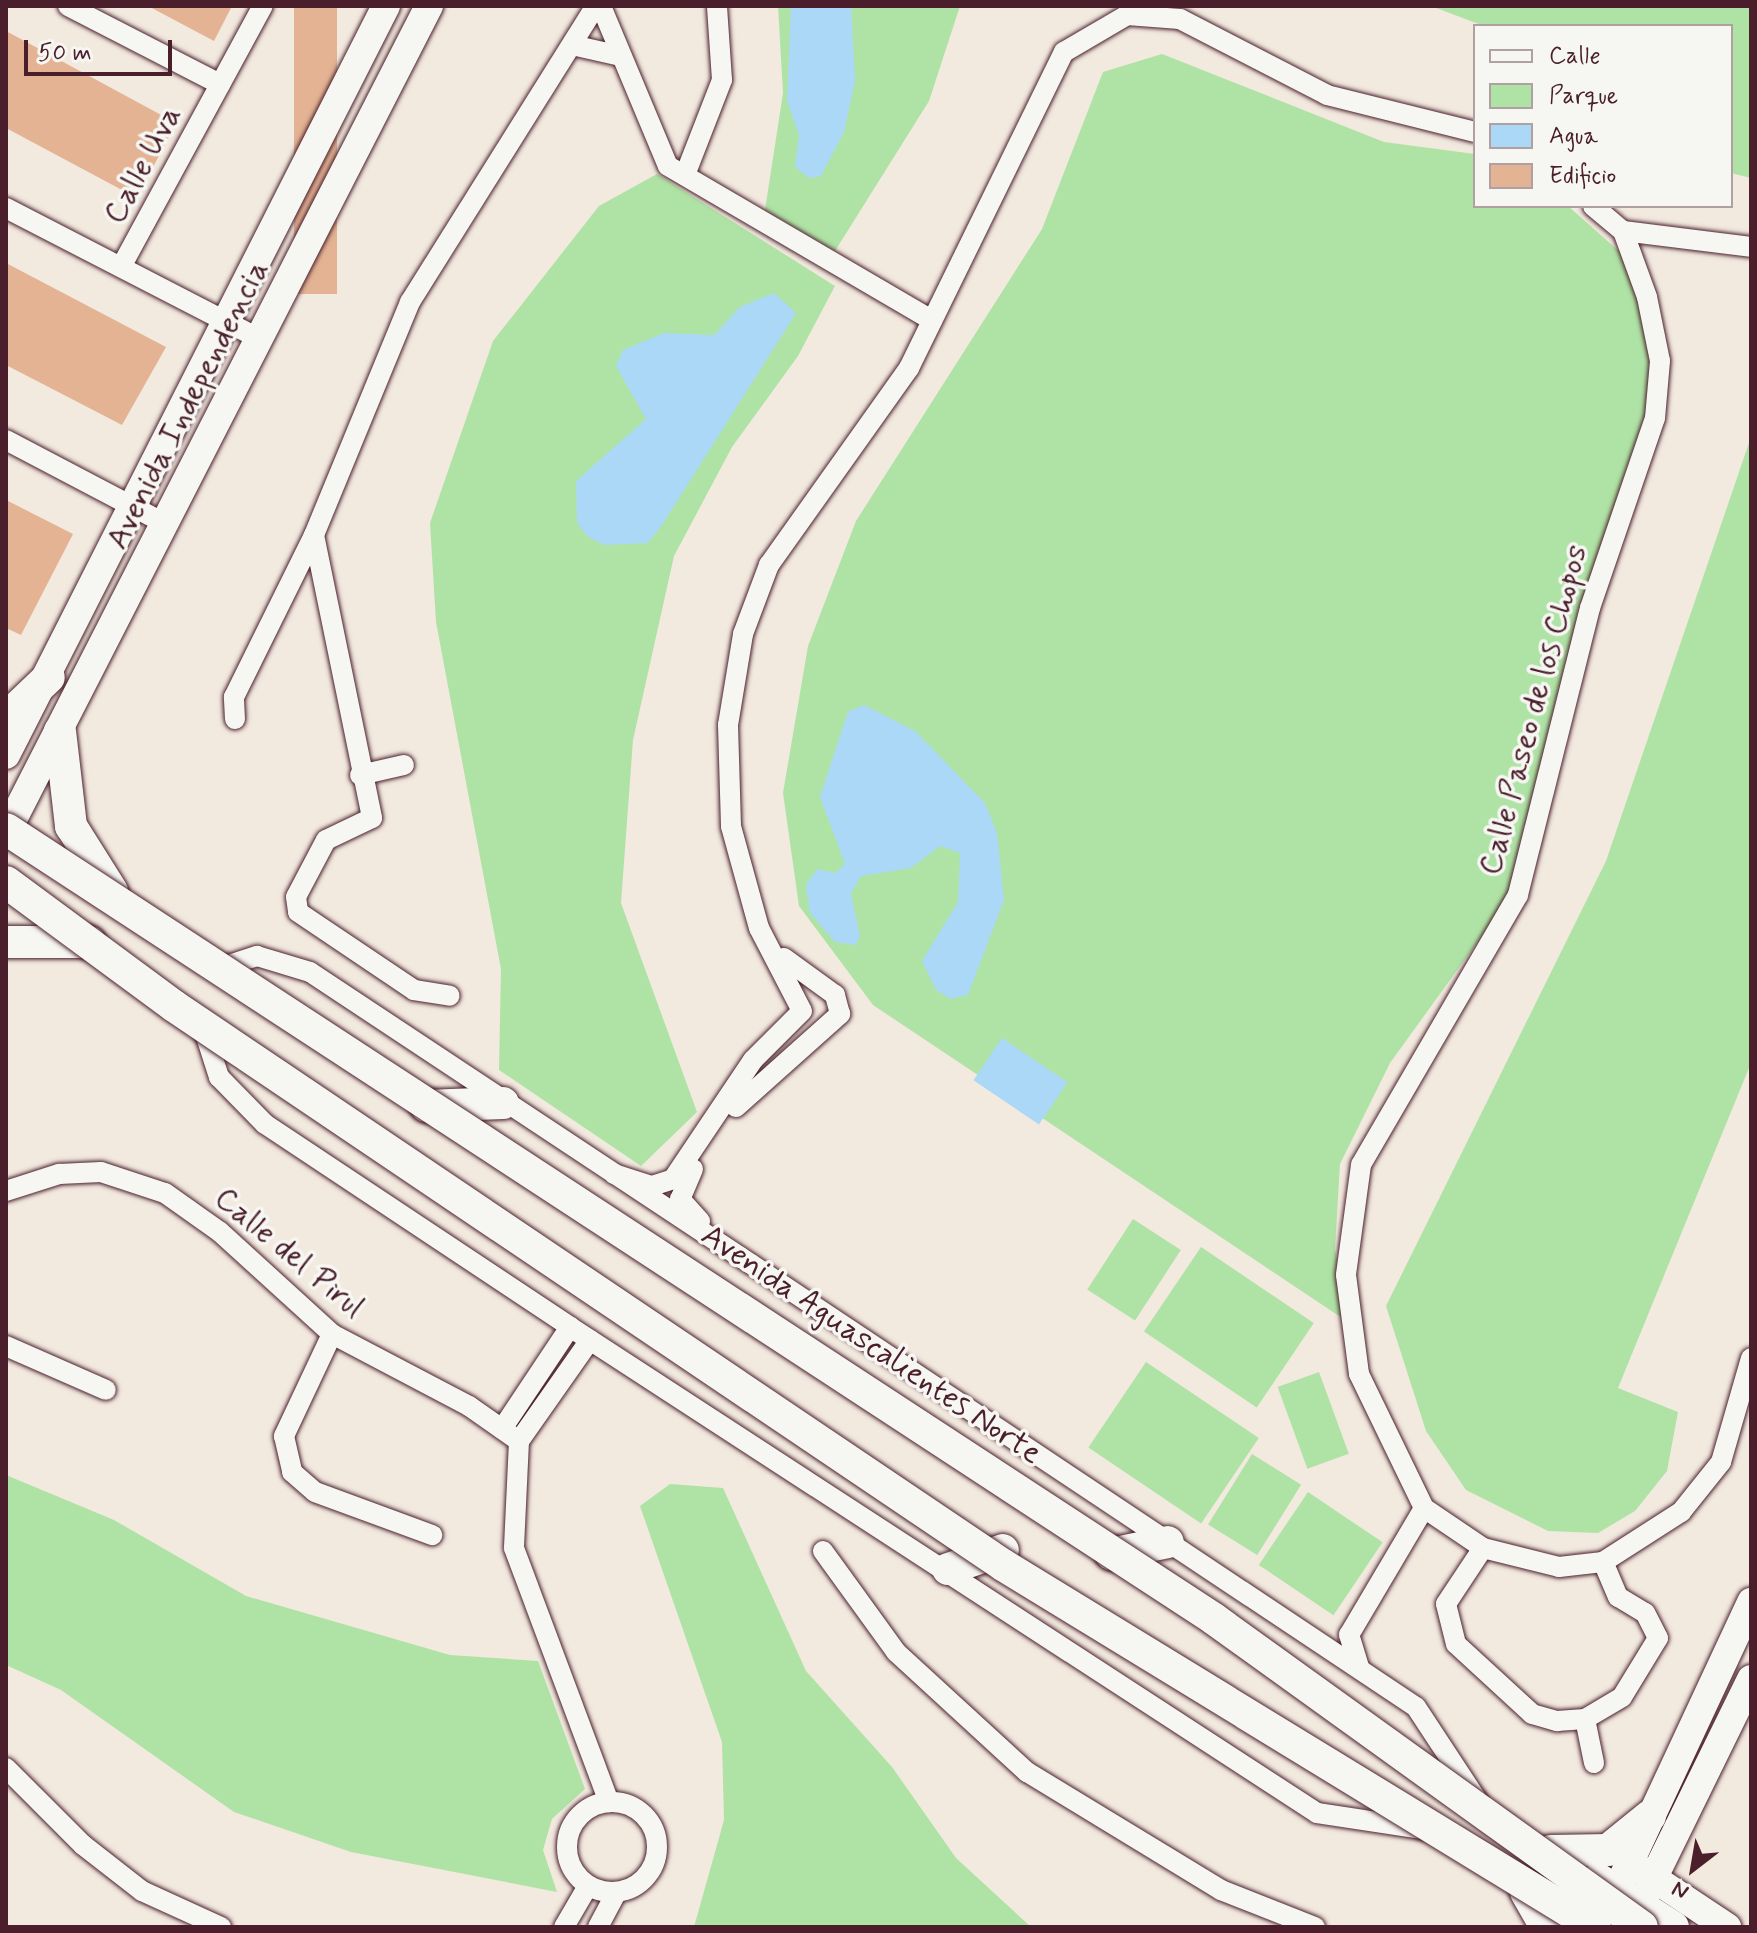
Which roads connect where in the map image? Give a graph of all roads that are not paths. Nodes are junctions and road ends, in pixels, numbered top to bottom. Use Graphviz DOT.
graph roads {
  1 [pos="68,6"];
  2 [pos="263,6"];
  3 [pos="386,6"];
  4 [pos="429,6"];
  5 [pos="598,6"];
  6 [pos="717,6"];
  7 [pos="572,45"];
  8 [pos="621,56"];
  9 [pos="220,84"];
  10 [pos="1473,132"];
  11 [pos="685,175"];
  12 [pos="6,208"];
  13 [pos="1595,208"];
  14 [pos="1623,231"];
  15 [pos="1751,247"];
  16 [pos="121,267"];
  17 [pos="932,320"];
  18 [pos="227,322"];
  19 [pos="260,339"];
  20 [pos="6,440"];
  21 [pos="132,507"];
  22 [pos="166,524"];
  23 [pos="314,535"];
  24 [pos="49,677"];
  25 [pos="6,718"];
  26 [pos="235,719"];
  27 [pos="60,731"];
  28 [pos="6,755"];
  29 [pos="404,765"];
  30 [pos="360,775"];
  31 [pos="7,825"];
  32 [pos="6,882"];
  33 [pos="6,890"];
  34 [pos="117,896"];
  35 [pos="6,942"];
  36 [pos="90,942"];
  37 [pos="769,946"];
  38 [pos="223,967"];
  39 [pos="450,996"];
  40 [pos="200,1016"];
  41 [pos="503,1103"];
  42 [pos="426,1106"];
  43 [pos="614,1174"];
  44 [pos="6,1191"];
  45 [pos="751,1264"];
  46 [pos="570,1327"];
  47 [pos="332,1334"];
  48 [pos="590,1340"];
  49 [pos="6,1346"];
  50 [pos="1751,1358"];
  51 [pos="106,1390"];
  52 [pos="510,1435"];
  53 [pos="1424,1508"];
  54 [pos="432,1535"];
  55 [pos="1168,1542"];
  56 [pos="1483,1548"];
  57 [pos="1003,1550"];
  58 [pos="823,1551"];
  59 [pos="1111,1554"];
  60 [pos="1603,1562"];
  61 [pos="948,1569"];
  62 [pos="1751,1602"];
  63 [pos="1356,1618"];
  64 [pos="1308,1634"];
  65 [pos="1359,1667"];
  66 [pos="1751,1679"];
  67 [pos="1585,1719"];
  68 [pos="1594,1763"];
  69 [pos="6,1768"];
  70 [pos="1477,1800"];
  71 [pos="609,1802"];
  72 [pos="1650,1816"];
  73 [pos="1423,1829"];
  74 [pos="1551,1851"];
  75 [pos="588,1886"];
  76 [pos="1526,1892"];
  77 [pos="616,1893"];
  78 [pos="1635,1898"];
  79 [pos="221,1927"];
  80 [pos="564,1927"];
  81 [pos="598,1927"];
  82 [pos="1315,1927"];
  83 [pos="1546,1927"];
  84 [pos="1575,1927"];
  85 [pos="1597,1927"];
  86 [pos="1673,1927"];
  87 [pos="1727,1927"];
  1 -- 9 [label="street"];
  2 -- 9 [label="street, Calle Uva"];
  3 -- 18 [label="main road, Avenida Independencia"];
  4 -- 19 [label="main road, Avenida Independencia"];
  5 -- 7 [label="street"];
  5 -- 8 [label="street"];
  6 -- 11 [label="street"];
  7 -- 8 [label="street"];
  7 -- 23 [label="street"];
  8 -- 11 [label="street"];
  9 -- 16 [label="street, Calle Uva"];
  10 -- 17 [label="street"];
  11 -- 17 [label="street"];
  12 -- 16 [label="street"];
  13 -- 14 [label="street"];
  14 -- 15 [label="street"];
  14 -- 53 [label="street, Calle Paseo de los Chopos"];
  16 -- 18 [label="street"];
  17 -- 37 [label="street"];
  18 -- 19 [label="street"];
  18 -- 21 [label="main road, Avenida Independencia"];
  19 -- 22 [label="main road, Avenida Independencia"];
  20 -- 21 [label="street"];
  21 -- 22 [label="street"];
  21 -- 24 [label="main road, Avenida Independencia"];
  22 -- 27 [label="main road, Avenida Independencia"];
  23 -- 26 [label="street"];
  23 -- 30 [label="street"];
  24 -- 25 [label="main road"];
  24 -- 28 [label="main road, Avenida Independencia"];
  27 -- 31 [label="main road, Avenida Independencia"];
  27 -- 34 [label="main road"];
  29 -- 30 [label="street"];
  30 -- 39 [label="street"];
  31 -- 34 [label="main road"];
  32 -- 85 [label="main road, bridge"];
  33 -- 36 [label="main road"];
  34 -- 38 [label="main road, Avenida Aguascalientes Norte"];
  34 -- 78 [label="main road, bridge"];
  35 -- 36 [label="main road"];
  36 -- 40 [label="main road"];
  37 -- 43 [label="street"];
  37 -- 45 [label="street"];
  38 -- 41 [label="street, Avenida Aguascalientes Norte"];
  38 -- 42 [label="main road, Avenida Aguascalientes Norte"];
  40 -- 46 [label="street"];
  40 -- 57 [label="main road"];
  41 -- 42 [label="main road"];
  41 -- 43 [label="street, Avenida Aguascalientes Norte"];
  42 -- 59 [label="main road, Avenida Aguascalientes Norte"];
  43 -- 45 [label="street, Avenida Aguascalientes Norte"];
  44 -- 47 [label="street, Calle del Pirul"];
  45 -- 55 [label="street, Avenida Aguascalientes Norte"];
  46 -- 48 [label="street"];
  46 -- 52 [label="street"];
  47 -- 52 [label="street, Calle del Pirul"];
  47 -- 54 [label="street"];
  48 -- 52 [label="street"];
  48 -- 61 [label="street"];
  49 -- 51 [label="street"];
  50 -- 60 [label="street, Calle Paseo de los Chopos"];
  52 -- 71 [label="street"];
  53 -- 56 [label="street, Calle Paseo de los Chopos"];
  53 -- 63 [label="street"];
  55 -- 59 [label="main road"];
  55 -- 64 [label="street, Avenida Aguascalientes Norte"];
  56 -- 60 [label="street, Calle Paseo de los Chopos"];
  56 -- 67 [label="street"];
  57 -- 61 [label="main road"];
  57 -- 73 [label="main road"];
  58 -- 82 [label="street"];
  59 -- 70 [label="main road, Avenida Aguascalientes Norte"];
  60 -- 67 [label="street"];
  61 -- 73 [label="street"];
  62 -- 72 [label="main road"];
  63 -- 64 [label="street"];
  63 -- 65 [label="street"];
  64 -- 65 [label="street, Avenida Aguascalientes Norte"];
  65 -- 70 [label="street, Avenida Aguascalientes Norte"];
  66 -- 78 [label="main road"];
  67 -- 68 [label="street"];
  69 -- 79 [label="street"];
  70 -- 74 [label="main road, Avenida Aguascalientes Norte"];
  71 -- 75 [label="street"];
  71 -- 77 [label="street"];
  72 -- 74 [label="main road"];
  72 -- 78 [label="main road"];
  73 -- 76 [label="main road"];
  74 -- 78 [label="main road, Avenida Aguascalientes Norte"];
  75 -- 77 [label="street"];
  75 -- 80 [label="street"];
  76 -- 83 [label="main road"];
  76 -- 84 [label="main road"];
  77 -- 81 [label="street"];
  78 -- 85 [label="main road"];
  78 -- 86 [label="main road, Avenida Aguascalientes Norte"];
  78 -- 87 [label="main road, Avenida Aguascalientes Norte"];
}
